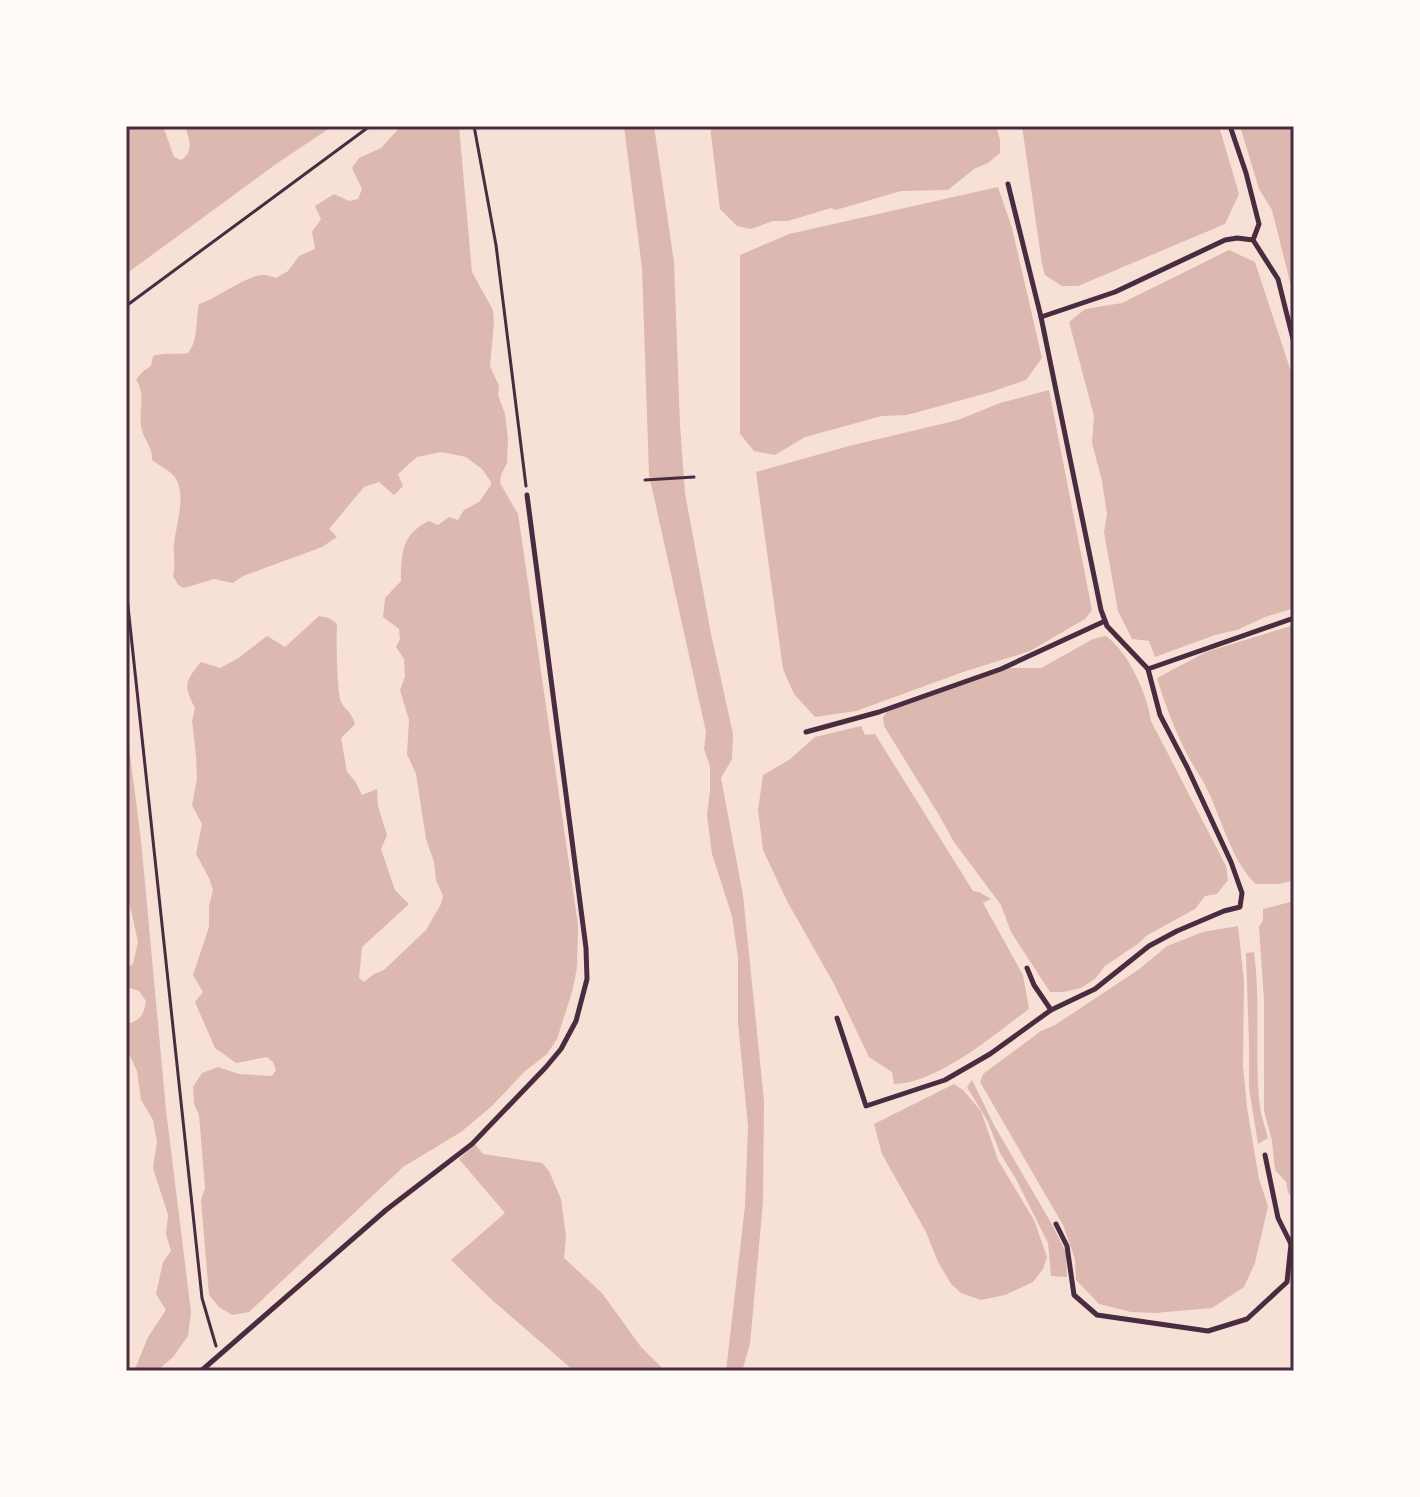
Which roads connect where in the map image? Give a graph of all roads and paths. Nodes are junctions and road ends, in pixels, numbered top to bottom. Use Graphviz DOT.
graph roads {
  1 [pos="370,126"];
  2 [pos="474,126"];
  3 [pos="1230,126"];
  4 [pos="1008,184"];
  5 [pos="1253,240"];
  6 [pos="126,306"];
  7 [pos="1041,317"];
  8 [pos="1294,343"];
  9 [pos="694,477"];
  10 [pos="645,480"];
  11 [pos="527,495"];
  12 [pos="126,588"];
  13 [pos="1294,618"];
  14 [pos="1105,621"];
  15 [pos="1148,669"];
  16 [pos="806,732"];
  17 [pos="1027,968"];
  18 [pos="1051,1010"];
  19 [pos="837,1018"];
  20 [pos="1265,1155"];
  21 [pos="1056,1224"];
  22 [pos="1293,1243"];
  23 [pos="219,1355"];
  24 [pos="201,1371"];
  1 -- 6 [label="path"];
  2 -- 11 [label="path"];
  3 -- 5 [label="lane"];
  4 -- 7 [label="lane"];
  5 -- 7 [label="lane"];
  5 -- 8 [label="lane"];
  7 -- 14 [label="lane"];
  9 -- 10 [label="path"];
  11 -- 23 [label="lane"];
  12 -- 23 [label="path"];
  13 -- 15 [label="lane"];
  14 -- 15 [label="lane"];
  14 -- 16 [label="lane"];
  15 -- 18 [label="lane"];
  17 -- 18 [label="lane"];
  18 -- 19 [label="lane"];
  20 -- 22 [label="lane"];
  21 -- 22 [label="lane"];
  23 -- 24 [label="lane"];
}
